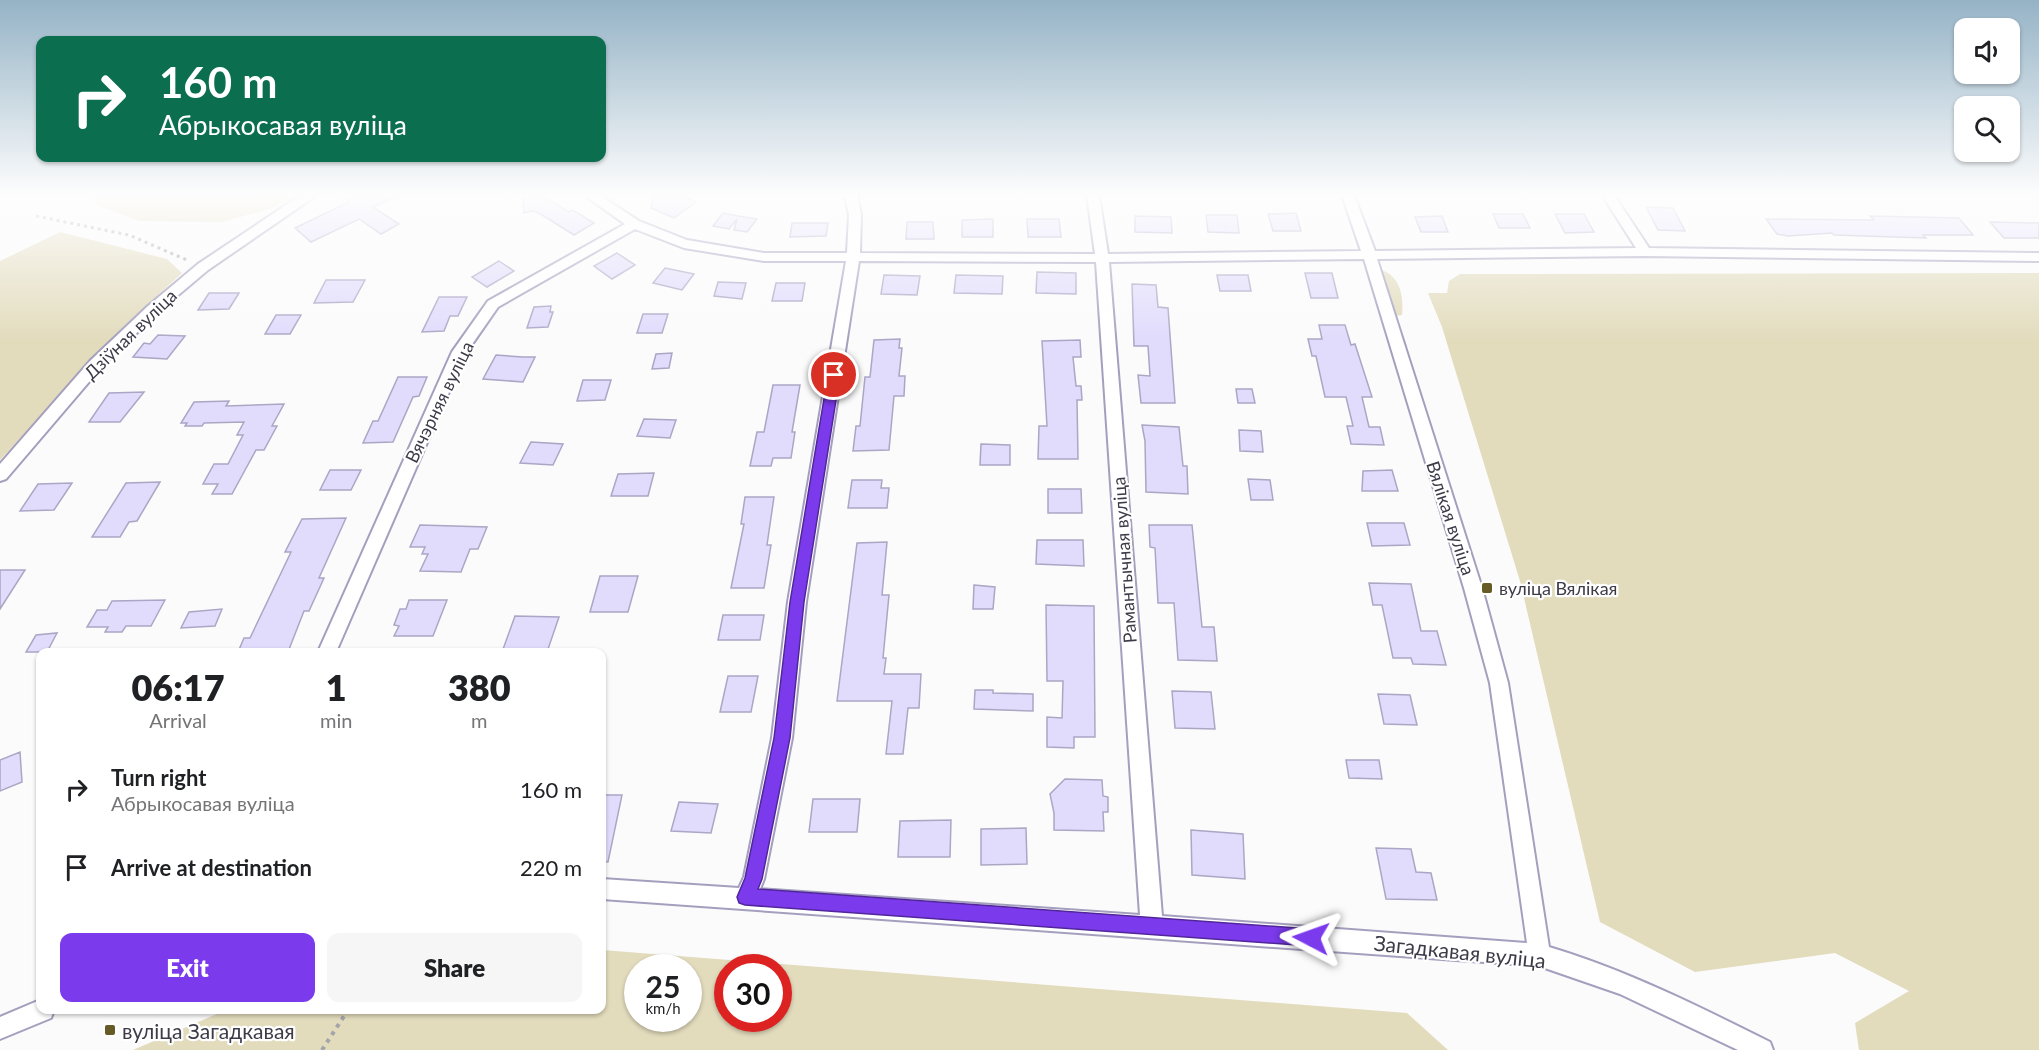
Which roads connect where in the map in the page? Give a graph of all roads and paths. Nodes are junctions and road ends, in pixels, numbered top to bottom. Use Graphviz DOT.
graph roads {
  1 [pos="150,244"];
  2 [pos="236,244"];
  3 [pos="599,244"];
  4 [pos="684,244"];
  5 [pos="854,244"];
  6 [pos="1100,244"];
  7 [pos="1364,244"];
  8 [pos="1640,244"];
  9 [pos="1645,252"];
  10 [pos="1367,255"];
  11 [pos="2039,257"];
  12 [pos="1102,258"];
  13 [pos="853,259"];
  14 [pos="203,267"];
  15 [pos="0,475"];
  16 [pos="329,648"];
  17 [pos="606,889"];
  18 [pos="745,897"];
  19 [pos="1153,926"];
  20 [pos="1539,955"];
  21 [pos="36,1013"];
  22 [pos="345,1014"];
  23 [pos="0,1028"];
  24 [pos="322,1050"];
  25 [pos="1762,1050"];
  1 -- 14 [label="path"];
  2 -- 14 [label="street, Дзіўная вуліца"];
  3 -- 16 [label="street, Вячэрняя вуліца"];
  4 -- 13 [label="street"];
  5 -- 13 [label="street"];
  6 -- 12 [label="street, Рамантычная вуліца"];
  7 -- 10 [label="street, Вялікая вуліца"];
  8 -- 9 [label="street"];
  9 -- 10 [label="street"];
  9 -- 11 [label="street"];
  10 -- 12 [label="street"];
  10 -- 20 [label="street, Вялікая вуліца"];
  12 -- 13 [label="street"];
  12 -- 19 [label="street, Рамантычная вуліца"];
  13 -- 18 [label="street"];
  14 -- 15 [label="street, Дзіўная вуліца"];
  17 -- 18 [label="street, Загадкавая вуліца"];
  18 -- 19 [label="street, Загадкавая вуліца"];
  19 -- 20 [label="street, Загадкавая вуліца"];
  20 -- 25 [label="street, Загадкавая вуліца"];
  21 -- 23 [label="street"];
  22 -- 24 [label="path"];
}
